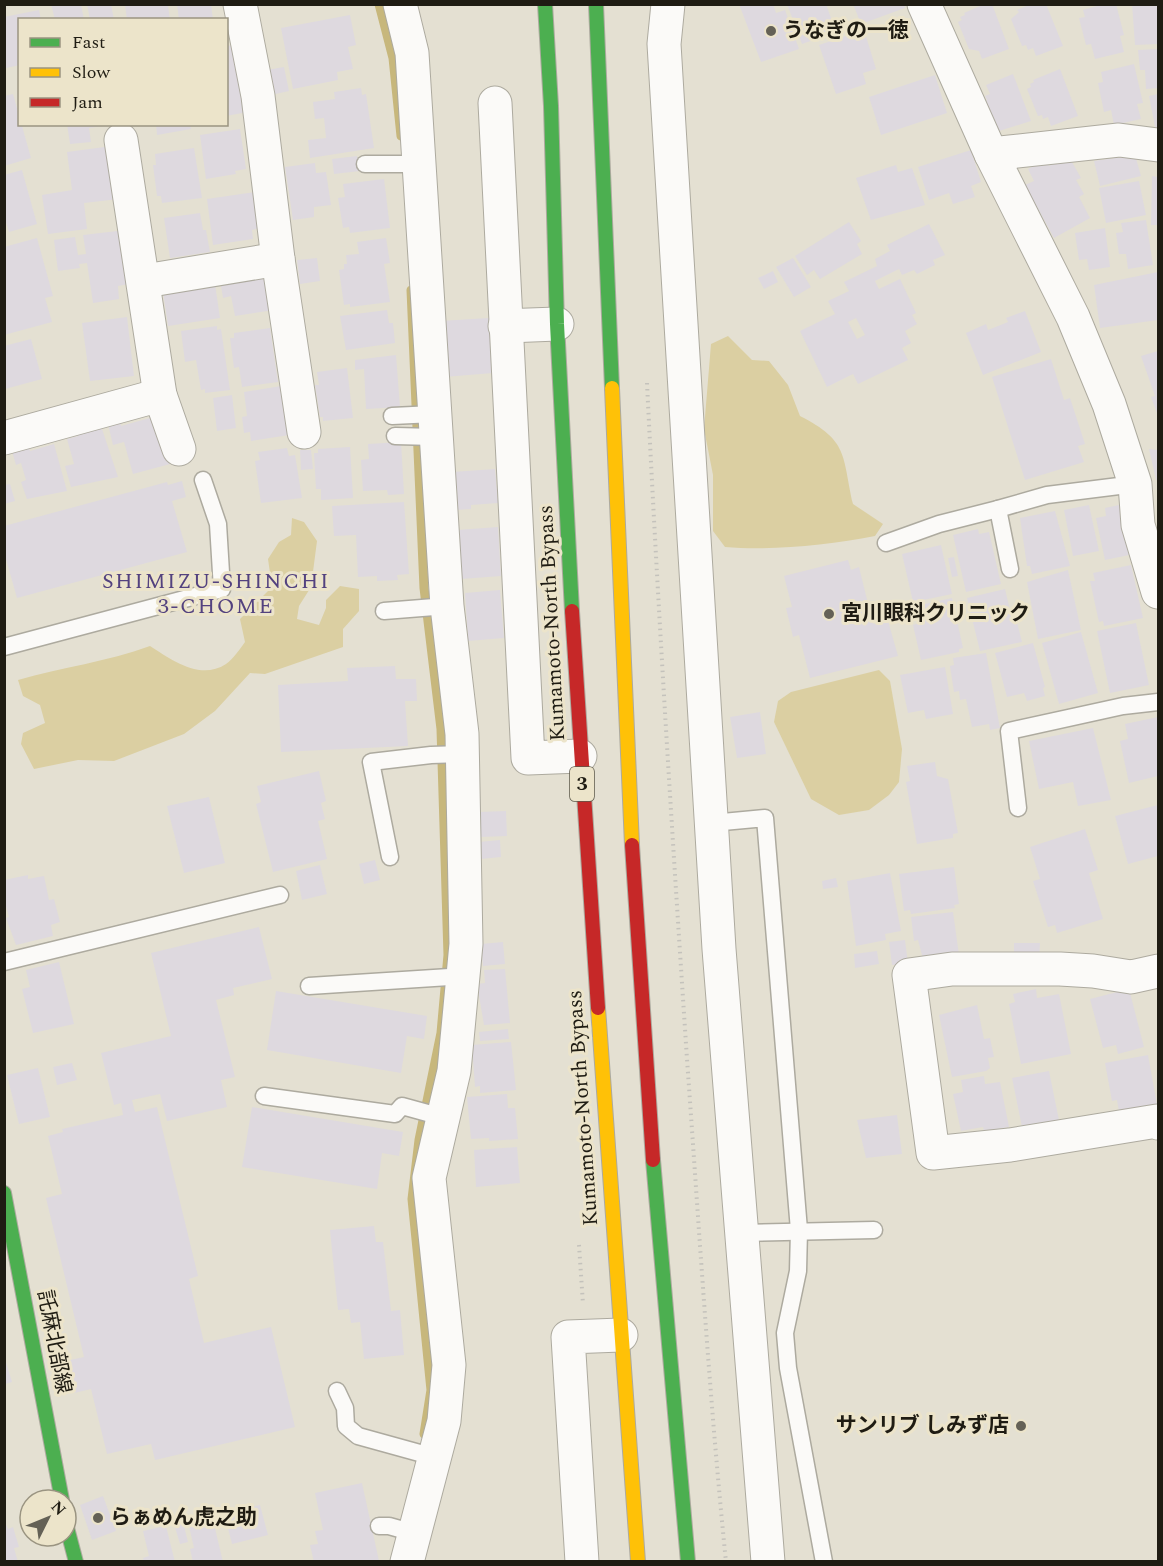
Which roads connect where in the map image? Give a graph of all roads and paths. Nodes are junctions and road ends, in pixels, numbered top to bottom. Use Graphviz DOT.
graph roads {
  1 [pos="240,4"];
  2 [pos="400,4"];
  3 [pos="545,4"];
  4 [pos="596,4"];
  5 [pos="668,4"];
  6 [pos="924,4"];
  7 [pos="495,103"];
  8 [pos="122,140"];
  9 [pos="1158,145"];
  10 [pos="991,154"];
  11 [pos="365,164"];
  12 [pos="406,164"];
  13 [pos="278,259"];
  14 [pos="145,281"];
  15 [pos="557,324"];
  16 [pos="505,326"];
  17 [pos="646,371"];
  18 [pos="160,394"];
  19 [pos="304,432"];
  20 [pos="4,438"];
  21 [pos="179,448"];
  22 [pos="203,480"];
  23 [pos="1143,495"];
  24 [pos="998,509"];
  25 [pos="886,543"];
  26 [pos="1010,569"];
  27 [pos="1158,592"];
  28 [pos="434,606"];
  29 [pos="384,611"];
  30 [pos="4,647"];
  31 [pos="1158,702"];
  32 [pos="449,754"];
  33 [pos="580,756"];
  34 [pos="1018,808"];
  35 [pos="712,823"];
  36 [pos="390,857"];
  37 [pos="280,895"];
  38 [pos="4,962"];
  39 [pos="1158,971"];
  40 [pos="452,976"];
  41 [pos="309,986"];
  42 [pos="264,1096"];
  43 [pos="429,1114"];
  44 [pos="1158,1123"];
  45 [pos="4,1192"];
  46 [pos="799,1230"];
  47 [pos="874,1230"];
  48 [pos="740,1233"];
  49 [pos="11,1266"];
  50 [pos="621,1335"];
  51 [pos="337,1391"];
  52 [pos="421,1454"];
  53 [pos="59,1488"];
  54 [pos="399,1535"];
  55 [pos="582,1562"];
  56 [pos="638,1562"];
  57 [pos="688,1562"];
  58 [pos="726,1562"];
  59 [pos="768,1562"];
  60 [pos="824,1562"];
  1 -- 13 [label="street"];
  2 -- 12 [label="street"];
  3 -- 15 [label="main road, Kumamoto-North Bypass / 3"];
  4 -- 57 [label="main road"];
  5 -- 35 [label="street"];
  6 -- 10 [label="street"];
  7 -- 16 [label="street"];
  8 -- 14 [label="street"];
  9 -- 10 [label="street"];
  10 -- 23 [label="street"];
  11 -- 12 [label="lane"];
  12 -- 28 [label="street"];
  13 -- 14 [label="street"];
  13 -- 19 [label="street"];
  14 -- 18 [label="street"];
  15 -- 16 [label="street"];
  15 -- 33 [label="main road, Kumamoto-North Bypass / 3"];
  16 -- 33 [label="street"];
  17 -- 58 [label="path"];
  18 -- 20 [label="street"];
  18 -- 21 [label="street"];
  22 -- 30 [label="lane"];
  23 -- 24 [label="lane"];
  23 -- 27 [label="street"];
  24 -- 25 [label="lane"];
  24 -- 26 [label="lane"];
  28 -- 29 [label="lane"];
  28 -- 32 [label="street"];
  31 -- 34 [label="lane"];
  32 -- 36 [label="lane"];
  32 -- 40 [label="street"];
  33 -- 50 [label="main road, Kumamoto-North Bypass / 3"];
  35 -- 46 [label="lane"];
  35 -- 48 [label="street"];
  37 -- 38 [label="lane"];
  39 -- 44 [label="street"];
  40 -- 41 [label="lane"];
  40 -- 43 [label="street"];
  42 -- 43 [label="lane"];
  43 -- 52 [label="street"];
  45 -- 49 [label="main road, 託麻北部線"];
  46 -- 47 [label="lane"];
  46 -- 48 [label="lane"];
  46 -- 60 [label="lane"];
  48 -- 59 [label="street"];
  49 -- 53 [label="main road, 託麻北部線"];
  50 -- 55 [label="street"];
  50 -- 56 [label="main road, Kumamoto-North Bypass / 3"];
  51 -- 52 [label="lane"];
  52 -- 54 [label="street"];
}
